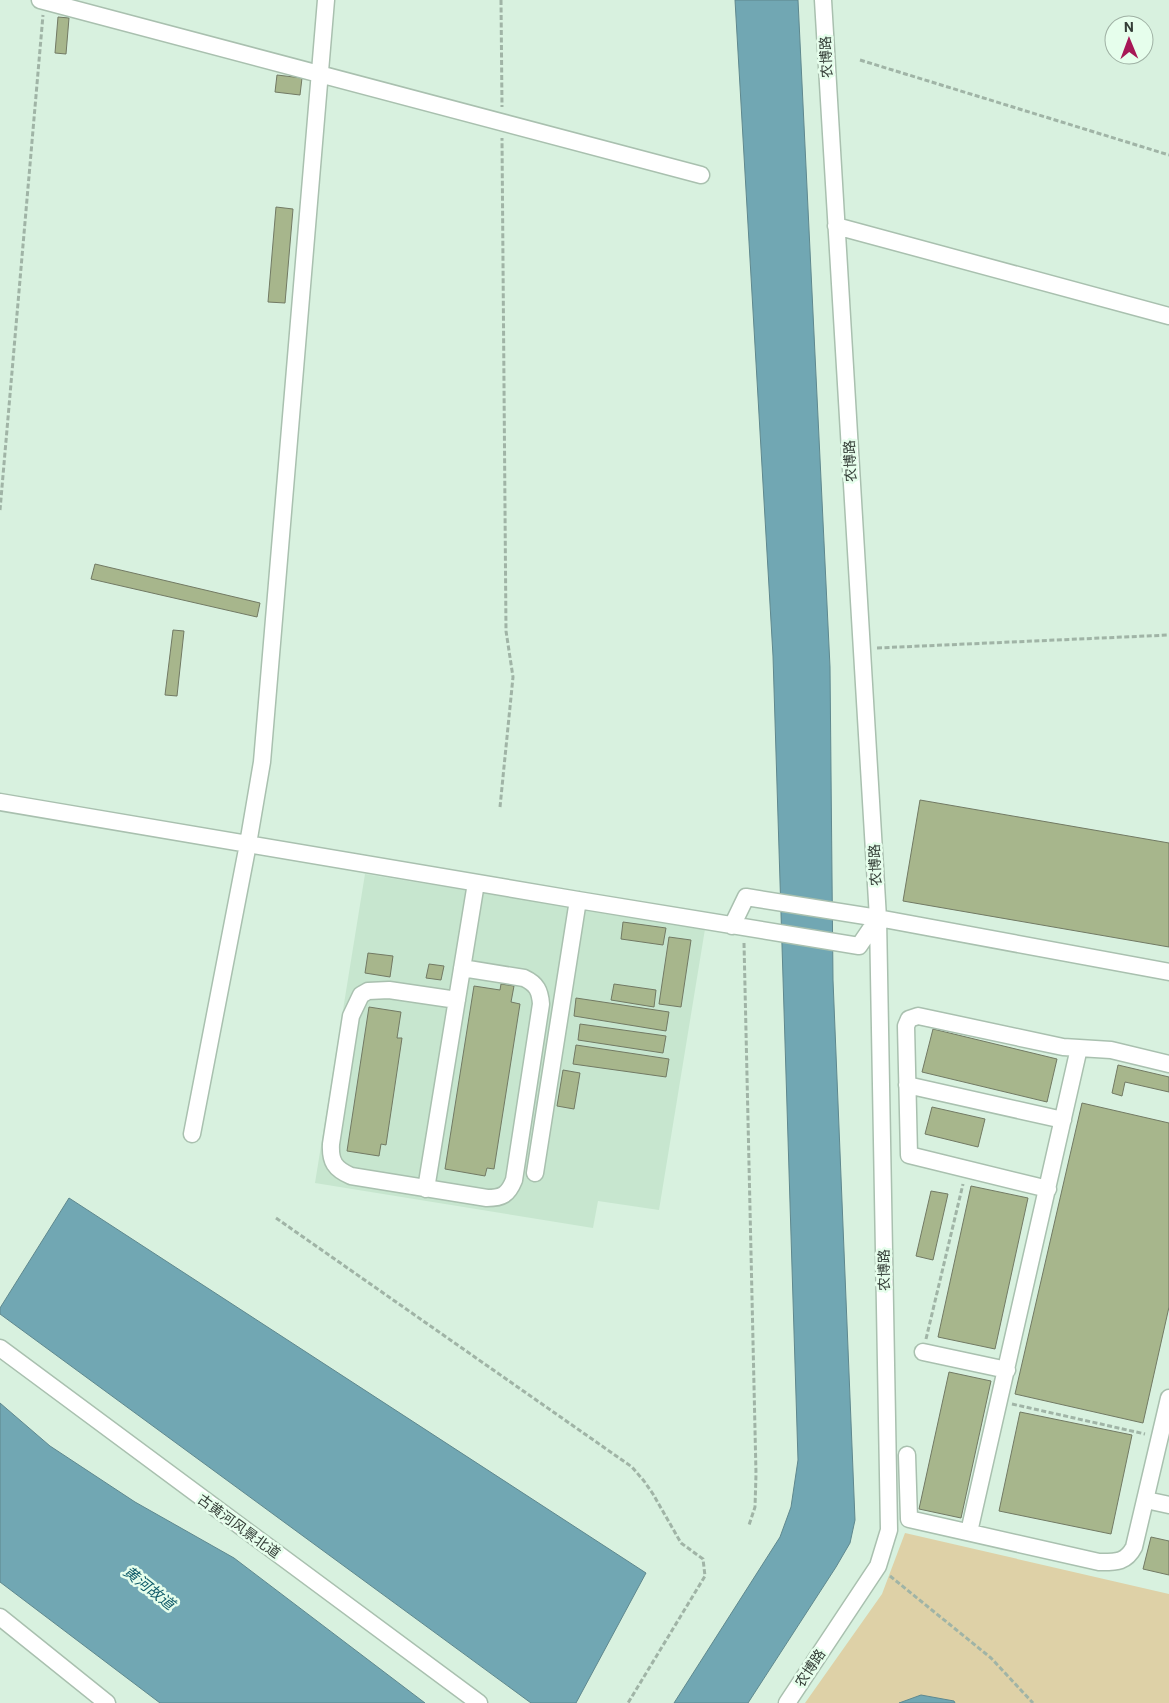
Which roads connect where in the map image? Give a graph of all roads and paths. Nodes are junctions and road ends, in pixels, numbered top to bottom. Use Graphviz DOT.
graph roads {
  1 [pos="326,0"];
  2 [pos="501,0"];
  3 [pos="823,0"];
  4 [pos="42,1"];
  5 [pos="860,60"];
  6 [pos="318,75"];
  7 [pos="502,123"];
  8 [pos="1169,155"];
  9 [pos="701,174"];
  10 [pos="836,226"];
  11 [pos="1169,316"];
  12 [pos="0,510"];
  13 [pos="1169,634"];
  14 [pos="862,649"];
  15 [pos="0,802"];
  16 [pos="500,807"];
  17 [pos="248,844"];
  18 [pos="476,883"];
  19 [pos="578,900"];
  20 [pos="878,918"];
  21 [pos="738,926"];
  22 [pos="462,968"];
  23 [pos="1169,972"];
  24 [pos="457,1000"];
  25 [pos="1079,1048"];
  26 [pos="1169,1064"];
  27 [pos="907,1085"];
  28 [pos="1063,1120"];
  29 [pos="192,1134"];
  30 [pos="966,1169"];
  31 [pos="535,1173"];
  32 [pos="426,1189"];
  33 [pos="1048,1189"];
  34 [pos="276,1218"];
  35 [pos="0,1348"];
  36 [pos="924,1352"];
  37 [pos="1006,1370"];
  38 [pos="1169,1398"];
  39 [pos="1000,1401"];
  40 [pos="1160,1437"];
  41 [pos="907,1455"];
  42 [pos="1146,1500"];
  43 [pos="1169,1505"];
  44 [pos="749,1525"];
  45 [pos="969,1532"];
  46 [pos="878,1566"];
  47 [pos="0,1617"];
  48 [pos="107,1703"];
  49 [pos="479,1703"];
  50 [pos="628,1703"];
  51 [pos="787,1703"];
  52 [pos="1033,1703"];
  1 -- 6 [label="street"];
  2 -- 7 [label="path"];
  3 -- 10 [label="street, 农博路"];
  4 -- 6 [label="street"];
  4 -- 12 [label="path"];
  5 -- 8 [label="path"];
  6 -- 7 [label="street"];
  6 -- 17 [label="street"];
  7 -- 9 [label="street"];
  7 -- 16 [label="path"];
  10 -- 11 [label="street"];
  10 -- 14 [label="street, 农博路"];
  13 -- 14 [label="path"];
  14 -- 20 [label="street, 农博路"];
  15 -- 17 [label="street"];
  17 -- 18 [label="street"];
  17 -- 29 [label="street"];
  18 -- 19 [label="street"];
  18 -- 22 [label="street"];
  19 -- 21 [label="street"];
  19 -- 31 [label="street"];
  20 -- 21 [label="street"];
  20 -- 21 [label="street"];
  20 -- 23 [label="street"];
  20 -- 46 [label="street, 农博路"];
  21 -- 44 [label="path"];
  22 -- 24 [label="street"];
  22 -- 32 [label="street"];
  24 -- 32 [label="street"];
  24 -- 32 [label="street"];
  25 -- 26 [label="street"];
  25 -- 27 [label="street"];
  25 -- 28 [label="street"];
  27 -- 28 [label="street"];
  27 -- 30 [label="street"];
  28 -- 33 [label="street"];
  30 -- 33 [label="street"];
  30 -- 36 [label="path"];
  33 -- 37 [label="street"];
  34 -- 50 [label="path"];
  35 -- 49 [label="street, 古黄河风景北道"];
  36 -- 37 [label="street"];
  37 -- 39 [label="street"];
  38 -- 40 [label="street"];
  39 -- 40 [label="path"];
  39 -- 45 [label="street"];
  40 -- 42 [label="street"];
  41 -- 45 [label="street"];
  42 -- 43 [label="street"];
  42 -- 45 [label="street"];
  46 -- 51 [label="street, 农博路"];
  46 -- 52 [label="path"];
  47 -- 48 [label="street"];
}
